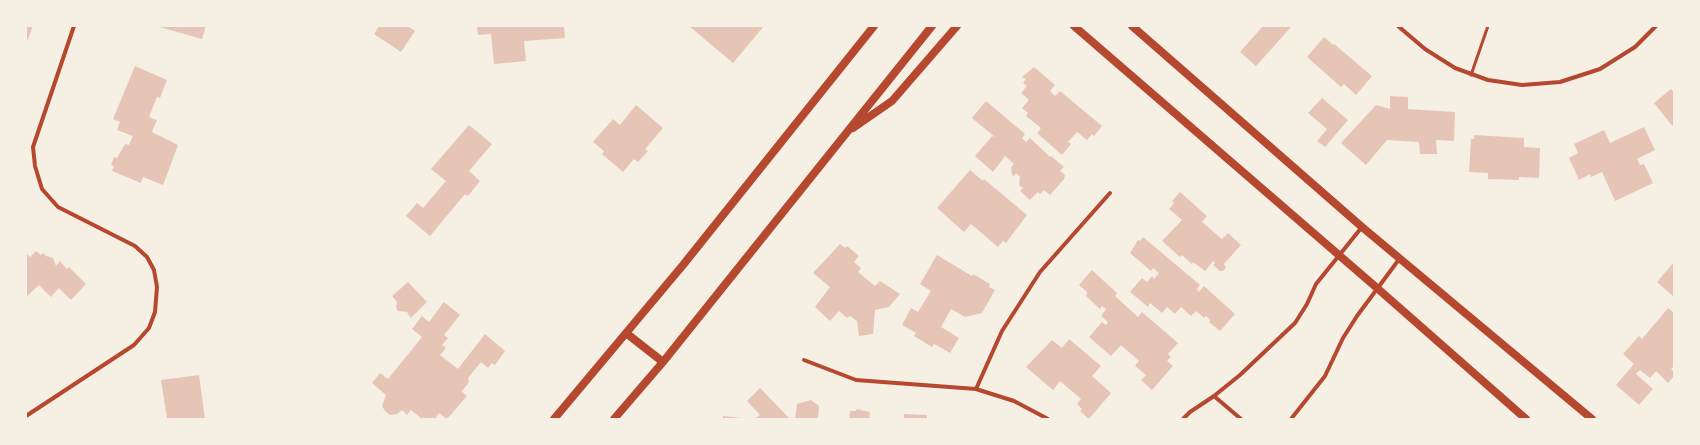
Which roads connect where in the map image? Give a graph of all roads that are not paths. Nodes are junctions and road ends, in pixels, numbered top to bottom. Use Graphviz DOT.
graph roads {
  1 [pos="74,26"];
  2 [pos="874,26"];
  3 [pos="932,26"];
  4 [pos="957,26"];
  5 [pos="1074,26"];
  6 [pos="1132,26"];
  7 [pos="1398,26"];
  8 [pos="1488,26"];
  9 [pos="1656,26"];
  10 [pos="1472,75"];
  11 [pos="844,134"];
  12 [pos="1110,193"];
  13 [pos="1362,227"];
  14 [pos="1339,255"];
  15 [pos="1400,258"];
  16 [pos="1377,288"];
  17 [pos="626,333"];
  18 [pos="804,360"];
  19 [pos="663,362"];
  20 [pos="976,389"];
  21 [pos="1214,396"];
  22 [pos="26,416"];
  23 [pos="554,419"];
  24 [pos="614,419"];
  25 [pos="1048,419"];
  26 [pos="1184,419"];
  27 [pos="1241,419"];
  28 [pos="1291,419"];
  29 [pos="1526,419"];
  30 [pos="1592,419"];
  1 -- 22 [label="street"];
  2 -- 17 [label="main road"];
  3 -- 11 [label="main road"];
  4 -- 11 [label="main road"];
  5 -- 14 [label="main road"];
  6 -- 13 [label="main road"];
  7 -- 10 [label="street"];
  8 -- 10 [label="lane"];
  9 -- 10 [label="street"];
  11 -- 19 [label="main road"];
  12 -- 20 [label="street"];
  13 -- 14 [label="street"];
  13 -- 15 [label="main road"];
  14 -- 16 [label="main road"];
  14 -- 21 [label="street"];
  15 -- 16 [label="street"];
  15 -- 30 [label="main road"];
  16 -- 28 [label="street"];
  16 -- 29 [label="main road"];
  17 -- 19 [label="main road"];
  17 -- 23 [label="main road"];
  18 -- 20 [label="street"];
  19 -- 24 [label="main road"];
  20 -- 25 [label="street"];
  21 -- 26 [label="street"];
  21 -- 27 [label="street"];
}
